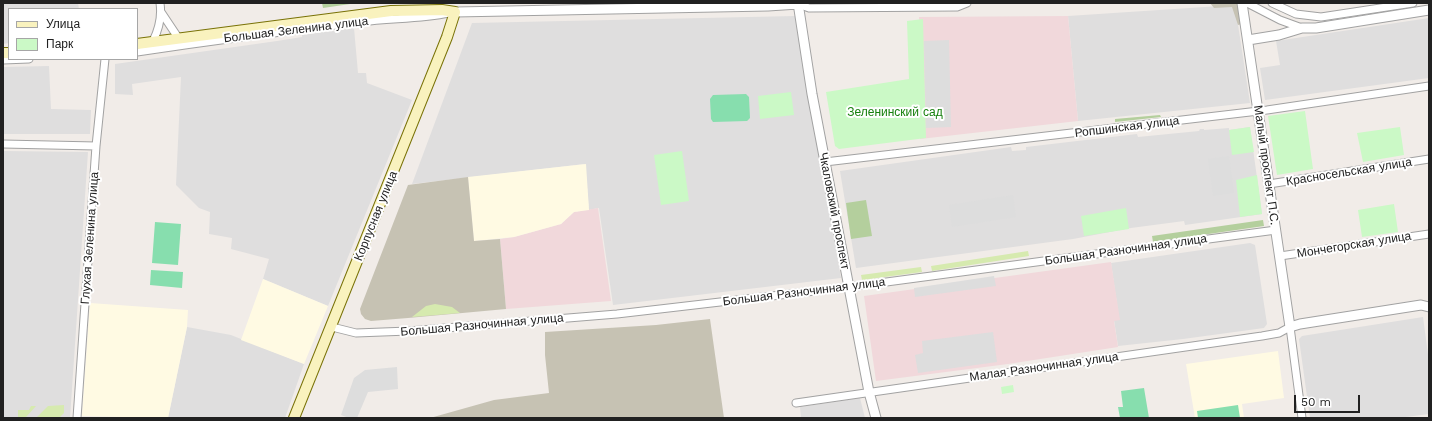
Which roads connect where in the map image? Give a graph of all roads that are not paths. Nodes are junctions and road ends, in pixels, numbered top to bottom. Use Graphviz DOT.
graph roads {
  1 [pos="160,3"];
  2 [pos="798,3"];
  3 [pos="967,3"];
  4 [pos="1242,3"];
  5 [pos="1247,3"];
  6 [pos="1272,3"];
  7 [pos="1413,3"];
  8 [pos="403,7"];
  9 [pos="1429,10"];
  10 [pos="161,12"];
  11 [pos="455,12"];
  12 [pos="1302,28"];
  13 [pos="179,39"];
  14 [pos="1248,40"];
  15 [pos="153,41"];
  16 [pos="138,44"];
  17 [pos="138,52"];
  18 [pos="105,60"];
  19 [pos="1429,86"];
  20 [pos="1258,111"];
  21 [pos="3,144"];
  22 [pos="96,146"];
  23 [pos="1429,159"];
  24 [pos="825,162"];
  25 [pos="1269,184"];
  26 [pos="1276,230"];
  27 [pos="1429,234"];
  28 [pos="1280,256"];
  29 [pos="849,287"];
  30 [pos="1429,307"];
  31 [pos="332,327"];
  32 [pos="1290,327"];
  33 [pos="869,392"];
  34 [pos="796,403"];
  35 [pos="77,418"];
  36 [pos="294,418"];
  37 [pos="876,418"];
  38 [pos="1302,418"];
  1 -- 10 [label="street"];
  2 -- 3 [label="street, Большая Зеленина улица"];
  2 -- 11 [label="street, Большая Зеленина улица"];
  2 -- 24 [label="street, Чкаловский проспект"];
  4 -- 14 [label="street, Малый проспект П.С."];
  5 -- 12 [label="street"];
  6 -- 7 [label="street"];
  8 -- 11 [label="main road, Большая Зеленина улица"];
  8 -- 13 [label="main road, Большая Зеленина улица"];
  9 -- 12 [label="street"];
  10 -- 13 [label="street"];
  10 -- 15 [label="street"];
  11 -- 17 [label="street, Большая Зеленина улица"];
  11 -- 31 [label="main road, Корпусная улица"];
  12 -- 14 [label="street"];
  13 -- 15 [label="main road, Большая Зеленина улица"];
  14 -- 20 [label="street, Малый проспект П.С."];
  15 -- 16 [label="main road, Большая Зеленина улица"];
  18 -- 22 [label="street, Глухая Зеленина улица"];
  19 -- 20 [label="street, Ропшинская улица"];
  20 -- 24 [label="street, Ропшинская улица"];
  20 -- 25 [label="street, Малый проспект П.С."];
  21 -- 22 [label="street"];
  22 -- 35 [label="street, Глухая Зеленина улица"];
  23 -- 25 [label="street, Красносельская улица"];
  24 -- 29 [label="street, Чкаловский проспект"];
  25 -- 26 [label="street, Малый проспект П.С."];
  26 -- 28 [label="street, Малый проспект П.С."];
  26 -- 29 [label="street, Большая Разночинная улица"];
  27 -- 28 [label="street, Мончегорская улица"];
  28 -- 32 [label="street, Малый проспект П.С."];
  29 -- 31 [label="street, Большая Разночинная улица"];
  29 -- 33 [label="street, Чкаловский проспект"];
  30 -- 32 [label="street"];
  31 -- 36 [label="main road, Корпусная улица"];
  32 -- 33 [label="street, Малая Разночинная улица"];
  32 -- 38 [label="street, Малый проспект П.С."];
  33 -- 34 [label="street, Малая Разночинная улица"];
  33 -- 37 [label="street, Чкаловский проспект"];
}
